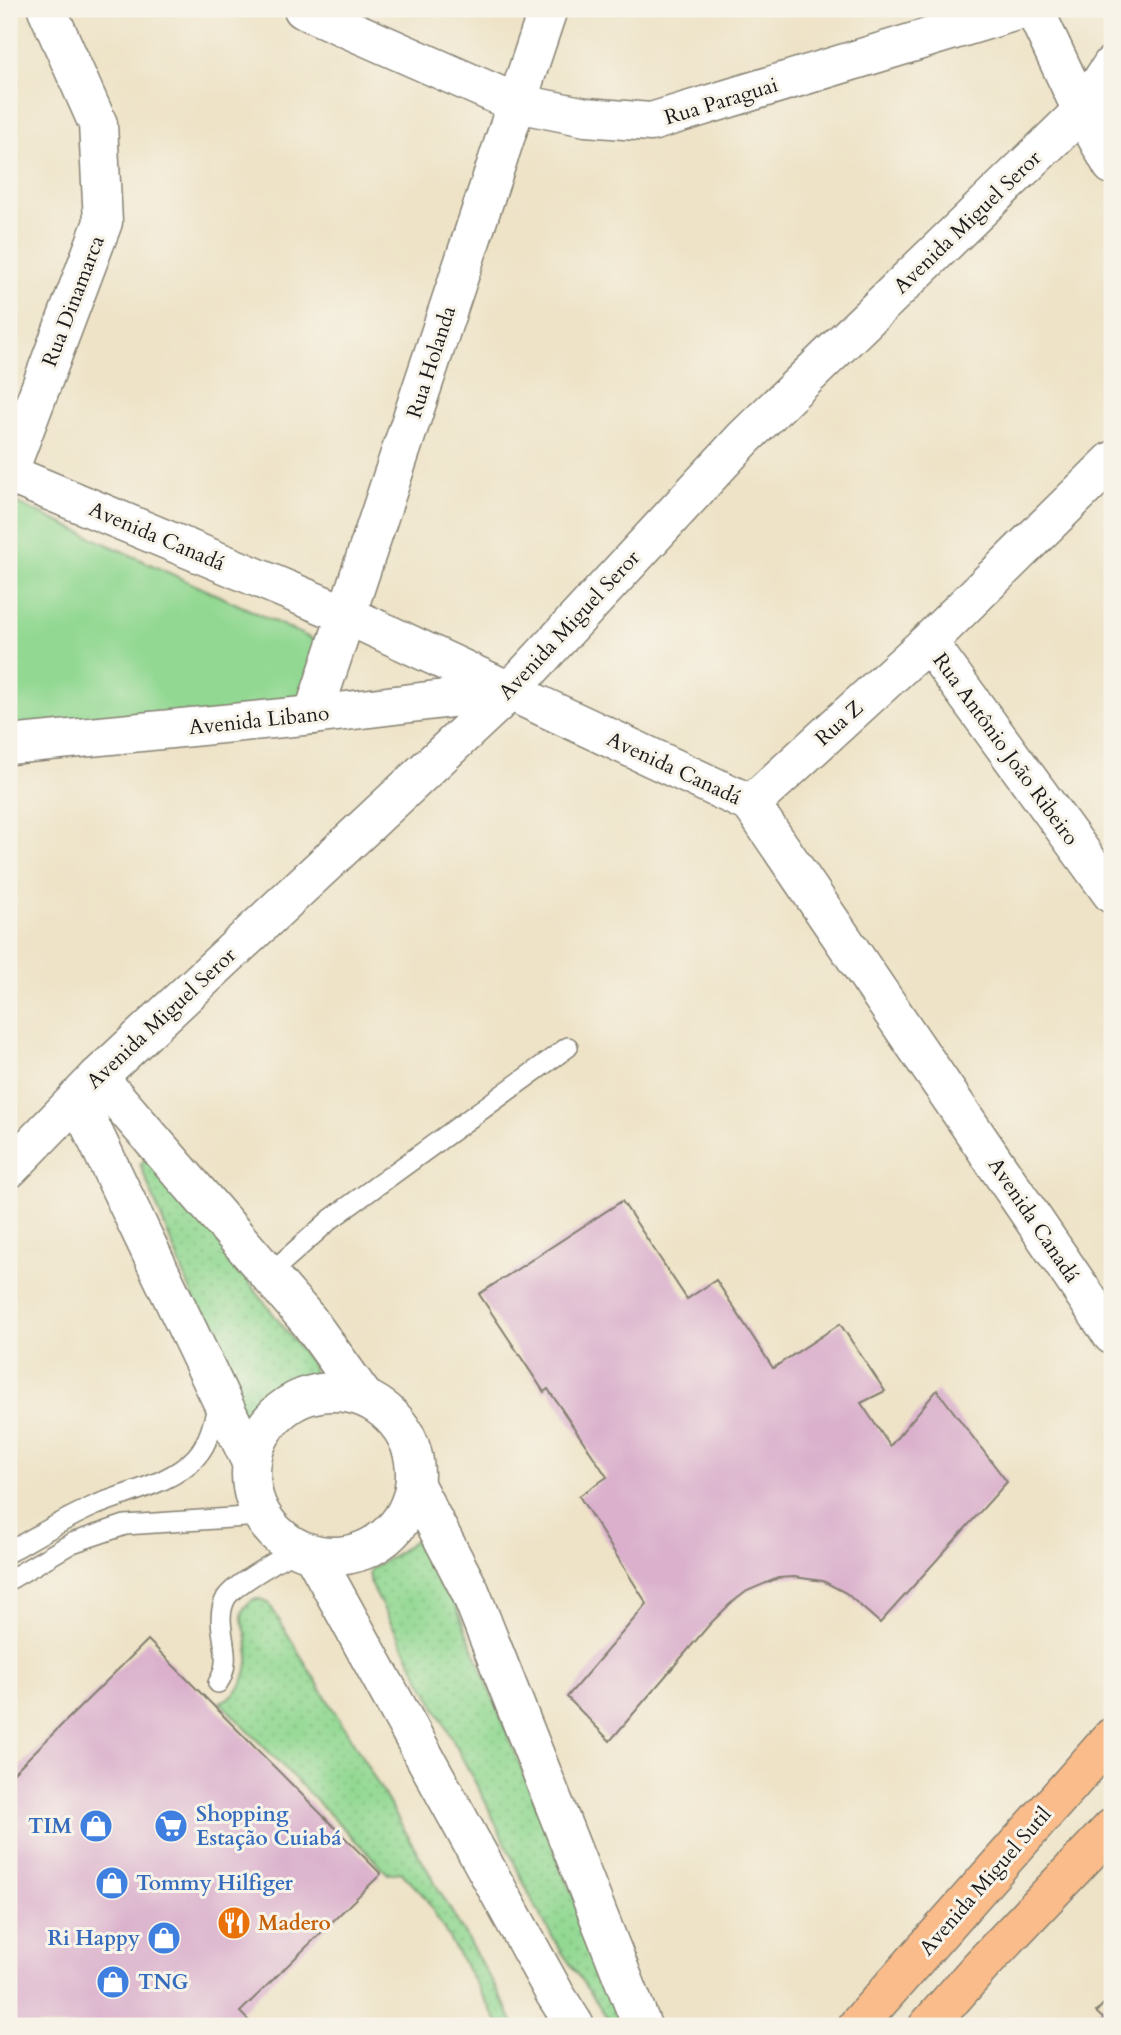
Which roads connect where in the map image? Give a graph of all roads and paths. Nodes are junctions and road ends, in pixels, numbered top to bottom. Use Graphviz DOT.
graph roads {
  1 [pos="47,9"];
  2 [pos="303,9"];
  3 [pos="548,9"];
  4 [pos="1023,9"];
  5 [pos="1034,9"];
  6 [pos="1112,65"];
  7 [pos="516,103"];
  8 [pos="1082,111"];
  9 [pos="1112,165"];
  10 [pos="1112,461"];
  11 [pos="9,472"];
  12 [pos="347,615"];
  13 [pos="928,642"];
  14 [pos="510,691"];
  15 [pos="313,715"];
  16 [pos="9,745"];
  17 [pos="751,804"];
  18 [pos="1112,894"];
  19 [pos="568,1047"];
  20 [pos="87,1087"];
  21 [pos="9,1170"];
  22 [pos="269,1273"];
  23 [pos="1112,1335"];
  24 [pos="219,1395"];
  25 [pos="362,1396"];
  26 [pos="250,1460"];
  27 [pos="415,1485"];
  28 [pos="261,1516"];
  29 [pos="9,1552"];
  30 [pos="305,1552"];
  31 [pos="9,1580"];
  32 [pos="218,1682"];
  33 [pos="1112,1737"];
  34 [pos="1112,1828"];
  35 [pos="1097,1859"];
  36 [pos="980,1967"];
  37 [pos="556,2010"];
  38 [pos="575,2026"];
  39 [pos="642,2026"];
  40 [pos="857,2026"];
  41 [pos="928,2026"];
  42 [pos="956,2026"];
  1 -- 11 [label="street, Rua Dinamarca"];
  2 -- 7 [label="street, Rua Paraguai"];
  3 -- 7 [label="street, Rua Holanda"];
  4 -- 7 [label="street, Rua Paraguai"];
  5 -- 8 [label="street"];
  6 -- 8 [label="street, Avenida Miguel Seror"];
  7 -- 12 [label="street, Rua Holanda"];
  8 -- 9 [label="street"];
  8 -- 14 [label="street, Avenida Miguel Seror"];
  10 -- 13 [label="street, Rua Antônio João Ribeiro"];
  11 -- 12 [label="street, Avenida Canadá"];
  12 -- 14 [label="street, Avenida Canadá"];
  12 -- 15 [label="street, Rua Holanda"];
  13 -- 17 [label="street, Rua Z"];
  13 -- 18 [label="street, Rua Antônio João Ribeiro"];
  14 -- 15 [label="street, Avenida Libano"];
  14 -- 17 [label="street, Avenida Canadá"];
  14 -- 20 [label="street, Avenida Miguel Seror"];
  15 -- 16 [label="street, Avenida Libano"];
  17 -- 23 [label="street, Avenida Canadá"];
  19 -- 22 [label="lane"];
  20 -- 21 [label="street, Avenida Miguel Seror"];
  20 -- 22 [label="street"];
  20 -- 24 [label="street"];
  22 -- 25 [label="street"];
  24 -- 26 [label="street"];
  24 -- 29 [label="lane"];
  25 -- 26 [label="street"];
  25 -- 27 [label="street"];
  26 -- 28 [label="street"];
  27 -- 30 [label="street"];
  27 -- 39 [label="street"];
  28 -- 30 [label="street"];
  28 -- 31 [label="lane"];
  30 -- 32 [label="lane"];
  30 -- 37 [label="street"];
  33 -- 40 [label="highway, Avenida Miguel Sutil"];
  34 -- 35 [label="highway"];
  35 -- 36 [label="highway"];
  36 -- 41 [label="highway"];
  36 -- 42 [label="street"];
  37 -- 38 [label="street"];
}
